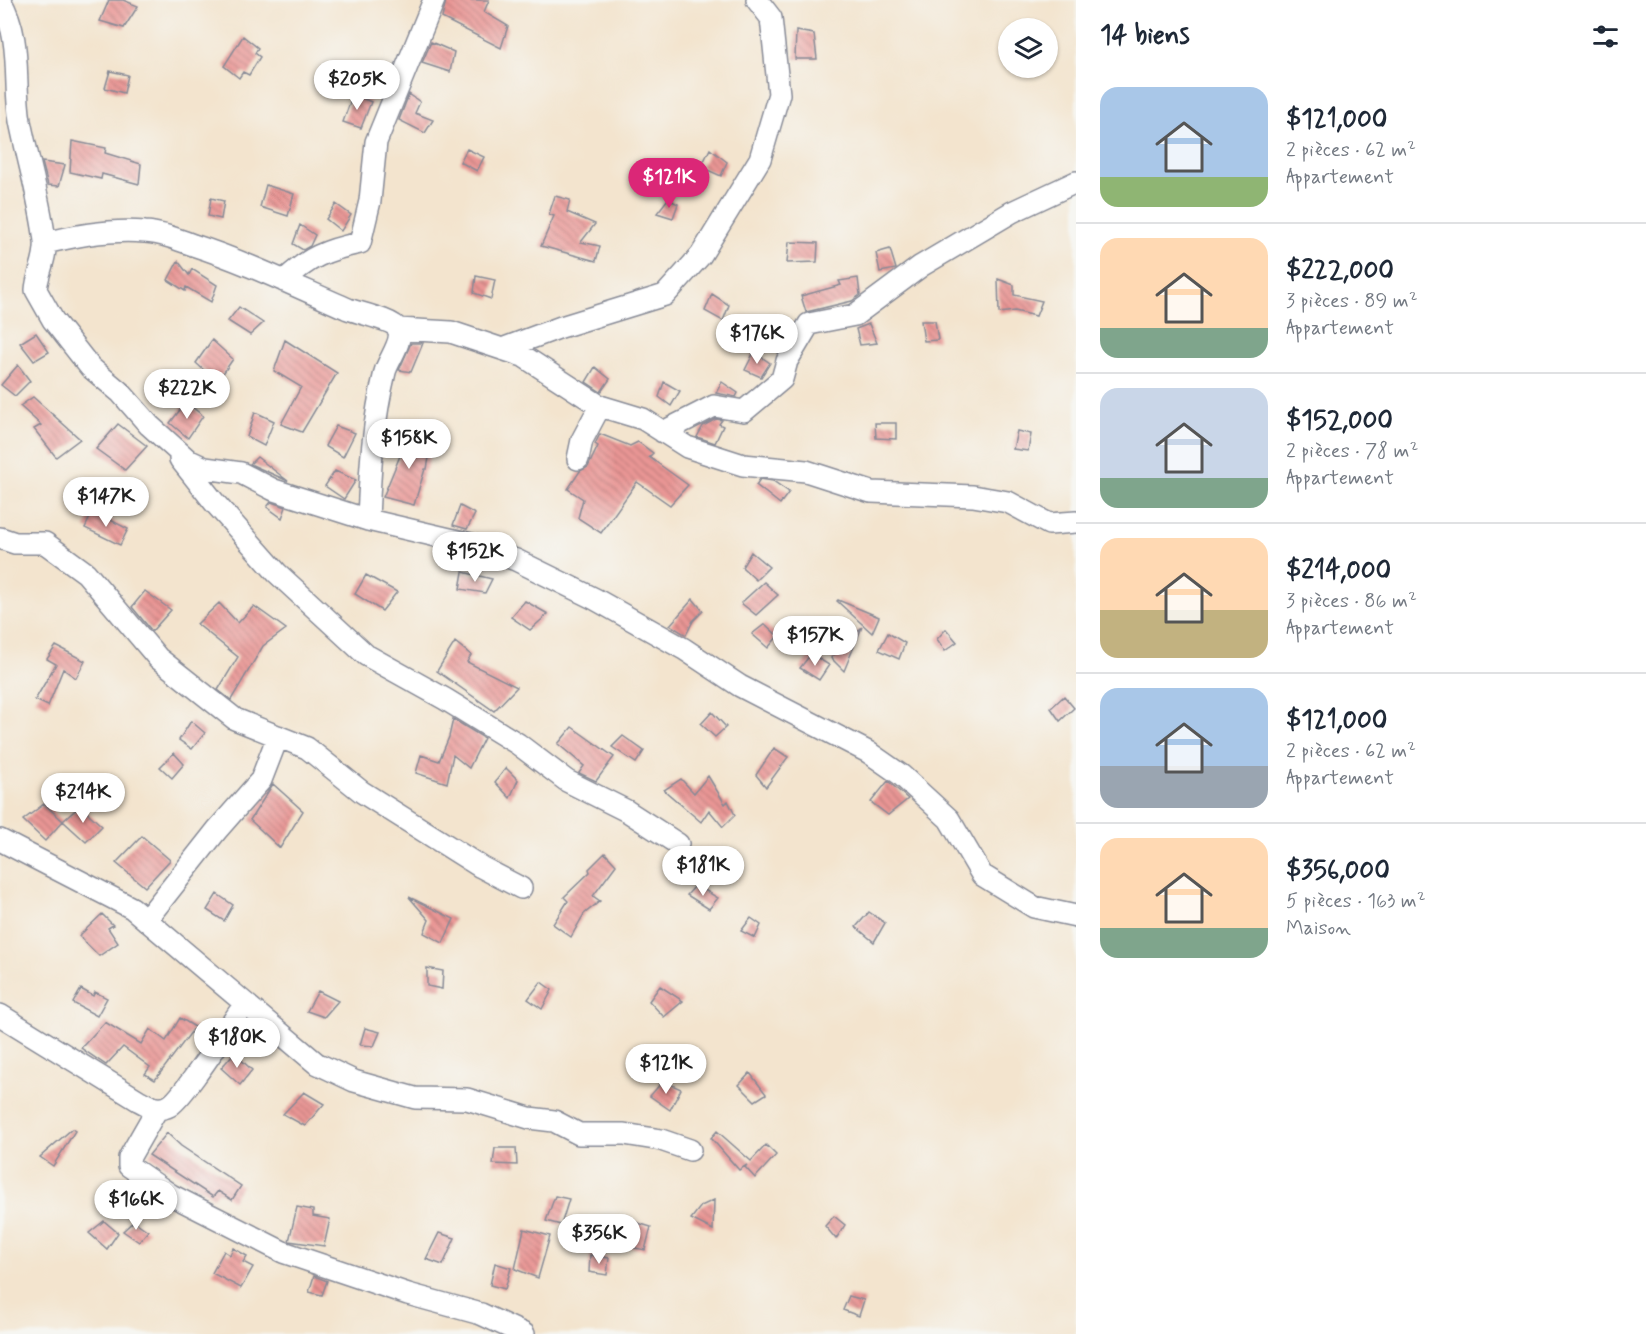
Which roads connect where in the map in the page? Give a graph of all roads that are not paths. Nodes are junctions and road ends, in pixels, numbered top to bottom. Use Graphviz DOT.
graph roads {
  1 [pos="0,0"];
  2 [pos="434,0"];
  3 [pos="757,0"];
  4 [pos="1076,182"];
  5 [pos="46,243"];
  6 [pos="284,281"];
  7 [pos="398,329"];
  8 [pos="502,349"];
  9 [pos="600,406"];
  10 [pos="663,432"];
  11 [pos="165,439"];
  12 [pos="578,459"];
  13 [pos="368,520"];
  14 [pos="1076,522"];
  15 [pos="0,538"];
  16 [pos="278,736"];
  17 [pos="0,840"];
  18 [pos="678,844"];
  19 [pos="521,888"];
  20 [pos="1076,916"];
  21 [pos="146,920"];
  22 [pos="245,1004"];
  23 [pos="0,1016"];
  24 [pos="158,1109"];
  25 [pos="690,1150"];
  26 [pos="525,1334"];
  1 -- 5 [label="street"];
  2 -- 6 [label="street"];
  3 -- 8 [label="street"];
  4 -- 10 [label="street"];
  5 -- 6 [label="street"];
  5 -- 11 [label="street"];
  6 -- 7 [label="street"];
  7 -- 8 [label="street"];
  7 -- 13 [label="street"];
  8 -- 9 [label="street"];
  9 -- 10 [label="street"];
  9 -- 12 [label="street"];
  10 -- 14 [label="street"];
  11 -- 13 [label="street"];
  11 -- 18 [label="street"];
  13 -- 20 [label="street"];
  15 -- 16 [label="street"];
  16 -- 19 [label="street"];
  16 -- 21 [label="street"];
  17 -- 21 [label="street"];
  21 -- 22 [label="street"];
  22 -- 24 [label="street"];
  22 -- 25 [label="street"];
  23 -- 24 [label="street"];
  24 -- 26 [label="street"];
}
